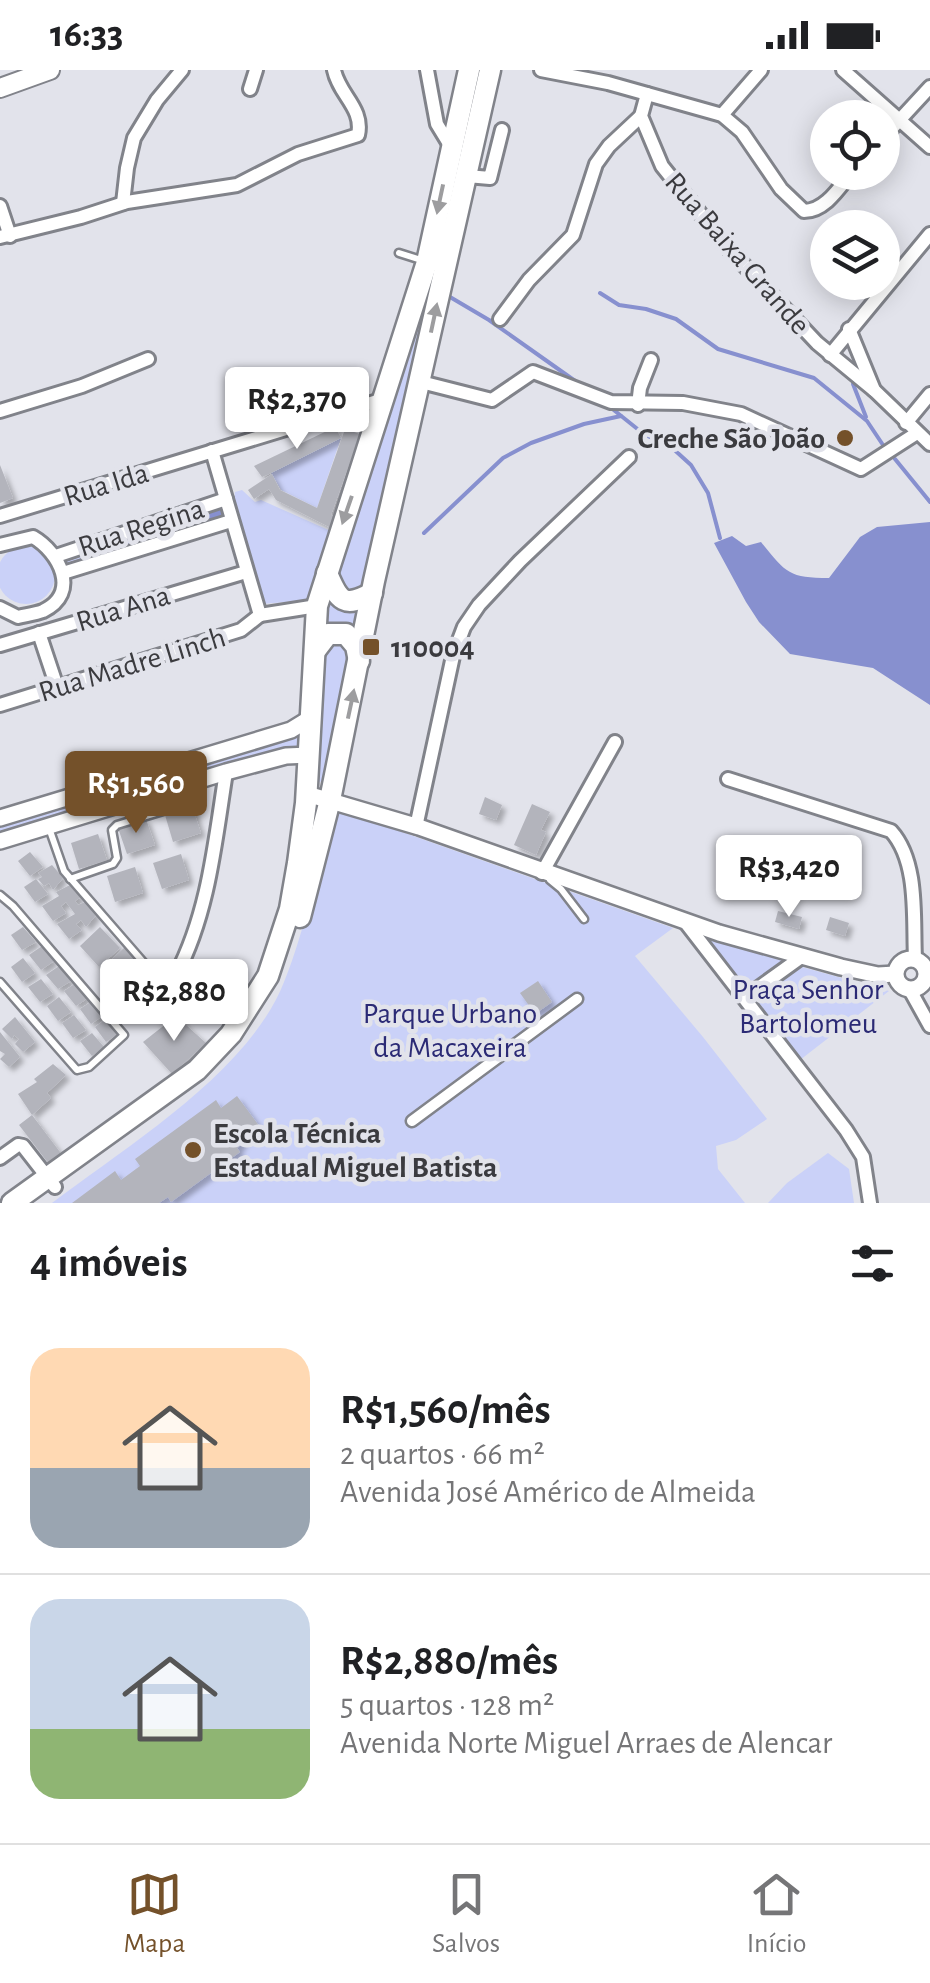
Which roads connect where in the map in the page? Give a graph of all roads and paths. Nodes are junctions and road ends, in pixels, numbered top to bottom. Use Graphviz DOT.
graph roads {
  1 [pos="50,70"];
  2 [pos="182,70"];
  3 [pos="256,70"];
  4 [pos="334,70"];
  5 [pos="427,70"];
  6 [pos="469,70"];
  7 [pos="490,70"];
  8 [pos="541,70"];
  9 [pos="761,70"];
  10 [pos="843,70"];
  11 [pos="611,77"];
  12 [pos="930,86"];
  13 [pos="0,88"];
  14 [pos="250,89"];
  15 [pos="647,94"];
  16 [pos="877,100"];
  17 [pos="641,116"];
  18 [pos="722,116"];
  19 [pos="900,120"];
  20 [pos="502,130"];
  21 [pos="930,146"];
  22 [pos="450,148"];
  23 [pos="467,176"];
  24 [pos="837,190"];
  25 [pos="123,203"];
  26 [pos="0,206"];
  27 [pos="930,234"];
  28 [pos="5,236"];
  29 [pos="398,253"];
  30 [pos="427,262"];
  31 [pos="500,319"];
  32 [pos="849,330"];
  33 [pos="830,355"];
  34 [pos="148,359"];
  35 [pos="651,360"];
  36 [pos="421,382"];
  37 [pos="874,390"];
  38 [pos="930,394"];
  39 [pos="384,399"];
  40 [pos="638,405"];
  41 [pos="0,411"];
  42 [pos="906,423"];
  43 [pos="917,433"];
  44 [pos="930,444"];
  45 [pos="212,451"];
  46 [pos="629,457"];
  47 [pos="226,499"];
  48 [pos="20,510"];
  49 [pos="0,516"];
  50 [pos="231,521"];
  51 [pos="29,536"];
  52 [pos="0,545"];
  53 [pos="56,556"];
  54 [pos="246,572"];
  55 [pos="327,573"];
  56 [pos="62,574"];
  57 [pos="372,592"];
  58 [pos="317,606"];
  59 [pos="0,608"];
  60 [pos="45,610"];
  61 [pos="260,616"];
  62 [pos="20,617"];
  63 [pos="39,633"];
  64 [pos="0,645"];
  65 [pos="314,653"];
  66 [pos="360,663"];
  67 [pos="57,687"];
  68 [pos="0,705"];
  69 [pos="310,719"];
  70 [pos="616,742"];
  71 [pos="309,756"];
  72 [pos="226,772"];
  73 [pos="728,779"];
  74 [pos="307,794"];
  75 [pos="330,800"];
  76 [pos="196,802"];
  77 [pos="0,818"];
  78 [pos="48,826"];
  79 [pos="416,826"];
  80 [pos="0,841"];
  81 [pos="542,873"];
  82 [pos="70,879"];
  83 [pos="0,895"];
  84 [pos="584,918"];
  85 [pos="686,923"];
  86 [pos="800,958"];
  87 [pos="924,966"];
  88 [pos="895,974"];
  89 [pos="176,975"];
  90 [pos="0,982"];
  91 [pos="164,986"];
  92 [pos="910,990"];
  93 [pos="746,997"];
  94 [pos="577,999"];
  95 [pos="930,1026"];
  96 [pos="412,1120"];
  97 [pos="0,1158"];
  98 [pos="51,1182"];
  99 [pos="12,1203"];
  100 [pos="34,1203"];
  101 [pos="870,1203"];
  1 -- 13 [label="main road"];
  2 -- 25 [label="street"];
  3 -- 14 [label="street"];
  4 -- 25 [label="street"];
  5 -- 22 [label="street"];
  6 -- 22 [label="main road"];
  7 -- 23 [label="main road"];
  8 -- 11 [label="street"];
  9 -- 18 [label="street"];
  10 -- 16 [label="street"];
  11 -- 15 [label="street"];
  12 -- 19 [label="street"];
  15 -- 17 [label="street"];
  15 -- 18 [label="street"];
  17 -- 31 [label="street"];
  17 -- 33 [label="street, Rua Baixa Grande"];
  18 -- 24 [label="street"];
  19 -- 21 [label="street"];
  20 -- 23 [label="street"];
  22 -- 30 [label="main road, one-way"];
  36 -- 23 [label="main road, one-way"];
  25 -- 28 [label="street"];
  26 -- 28 [label="street"];
  27 -- 32 [label="street"];
  29 -- 30 [label="lane"];
  30 -- 39 [label="main road"];
  32 -- 33 [label="street"];
  32 -- 37 [label="street"];
  33 -- 37 [label="street, Rua Baixa Grande"];
  34 -- 41 [label="street"];
  35 -- 40 [label="street"];
  36 -- 40 [label="street"];
  36 -- 57 [label="main road"];
  37 -- 42 [label="street"];
  38 -- 42 [label="street"];
  39 -- 45 [label="street, Rua Ida"];
  39 -- 55 [label="main road, one-way"];
  40 -- 43 [label="street"];
  42 -- 43 [label="street"];
  43 -- 44 [label="street"];
  45 -- 47 [label="street"];
  45 -- 48 [label="street, Rua Ida"];
  46 -- 79 [label="street"];
  47 -- 50 [label="street"];
  47 -- 53 [label="street, Rua Regina"];
  48 -- 49 [label="street, Rua Ida"];
  48 -- 51 [label="street"];
  50 -- 54 [label="street"];
  50 -- 56 [label="street, Rua Regina"];
  51 -- 52 [label="street"];
  51 -- 53 [label="street"];
  53 -- 56 [label="street"];
  54 -- 61 [label="street"];
  54 -- 63 [label="street, Rua Ana"];
  55 -- 57 [label="main road"];
  55 -- 58 [label="main road"];
  56 -- 60 [label="street"];
  57 -- 66 [label="main road"];
  58 -- 61 [label="street"];
  58 -- 65 [label="main road"];
  59 -- 62 [label="street"];
  60 -- 62 [label="street"];
  60 -- 63 [label="street"];
  61 -- 67 [label="street, Rua Madre Linch"];
  62 -- 63 [label="street"];
  63 -- 64 [label="street, Rua Ana"];
  63 -- 67 [label="street"];
  65 -- 66 [label="main road"];
  65 -- 69 [label="main road"];
  75 -- 66 [label="main road, one-way"];
  67 -- 68 [label="street, Rua Madre Linch"];
  69 -- 71 [label="main road"];
  69 -- 77 [label="street"];
  70 -- 81 [label="street"];
  71 -- 72 [label="street"];
  71 -- 74 [label="main road"];
  72 -- 78 [label="street"];
  72 -- 89 [label="street"];
  73 -- 87 [label="street"];
  74 -- 75 [label="street"];
  74 -- 98 [label="main road"];
  75 -- 79 [label="street"];
  75 -- 98 [label="main road"];
  76 -- 82 [label="lane"];
  78 -- 80 [label="street"];
  78 -- 82 [label="lane"];
  79 -- 81 [label="street"];
  81 -- 84 [label="lane"];
  81 -- 85 [label="street"];
  82 -- 91 [label="lane"];
  83 -- 90 [label="lane"];
  85 -- 86 [label="street"];
  85 -- 93 [label="street"];
  86 -- 88 [label="street"];
  86 -- 93 [label="street"];
  87 -- 88 [label="street"];
  87 -- 92 [label="street"];
  88 -- 92 [label="street"];
  92 -- 95 [label="street"];
  93 -- 101 [label="street"];
  94 -- 96 [label="street"];
  97 -- 98 [label="street"];
  98 -- 99 [label="main road"];
  98 -- 100 [label="main road"];
}
